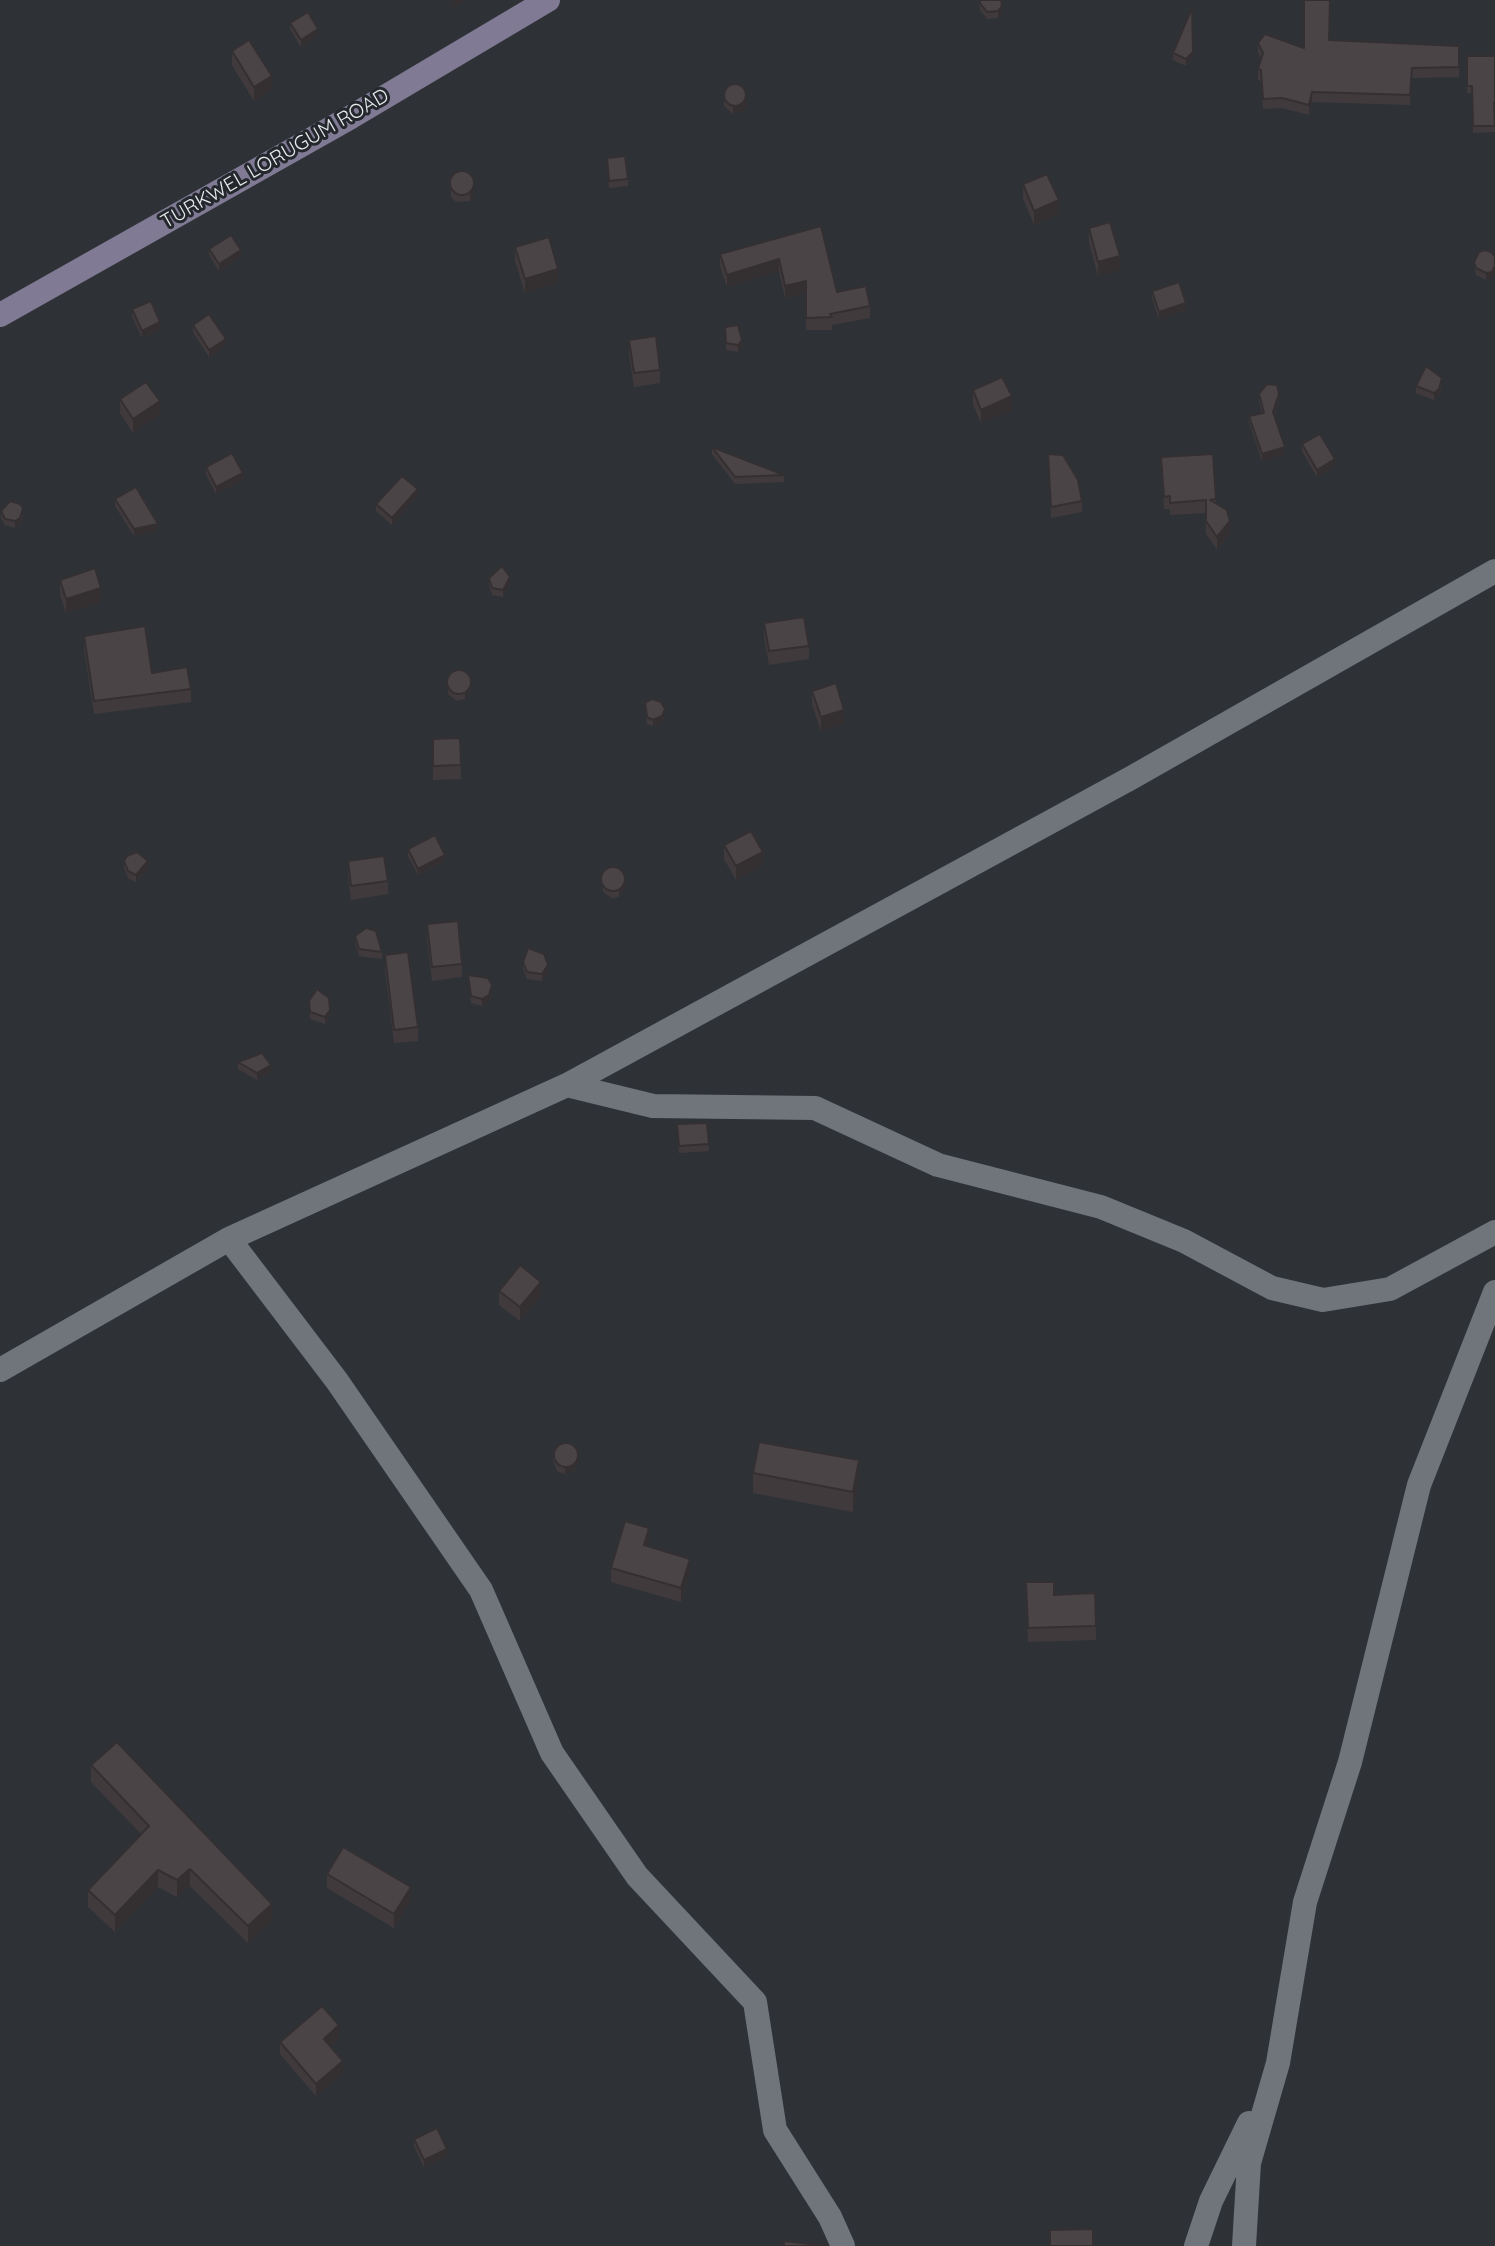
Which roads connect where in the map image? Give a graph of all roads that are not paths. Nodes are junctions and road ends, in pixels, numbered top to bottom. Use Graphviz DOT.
graph roads {
  1 [pos="548,0"];
  2 [pos="0,315"];
  3 [pos="1495,571"];
  4 [pos="567,1085"];
  5 [pos="1495,1232"];
  6 [pos="229,1239"];
  7 [pos="1495,1292"];
  8 [pos="0,1370"];
  9 [pos="1278,2063"];
  10 [pos="843,2246"];
  11 [pos="1196,2246"];
  12 [pos="1244,2246"];
  1 -- 2 [label="main road, TURKWEL LORUGUM ROAD"];
  3 -- 4 [label="street"];
  4 -- 5 [label="street"];
  4 -- 6 [label="street"];
  6 -- 8 [label="street"];
  6 -- 10 [label="street"];
  7 -- 9 [label="street"];
  9 -- 11 [label="street"];
  9 -- 12 [label="street"];
}
